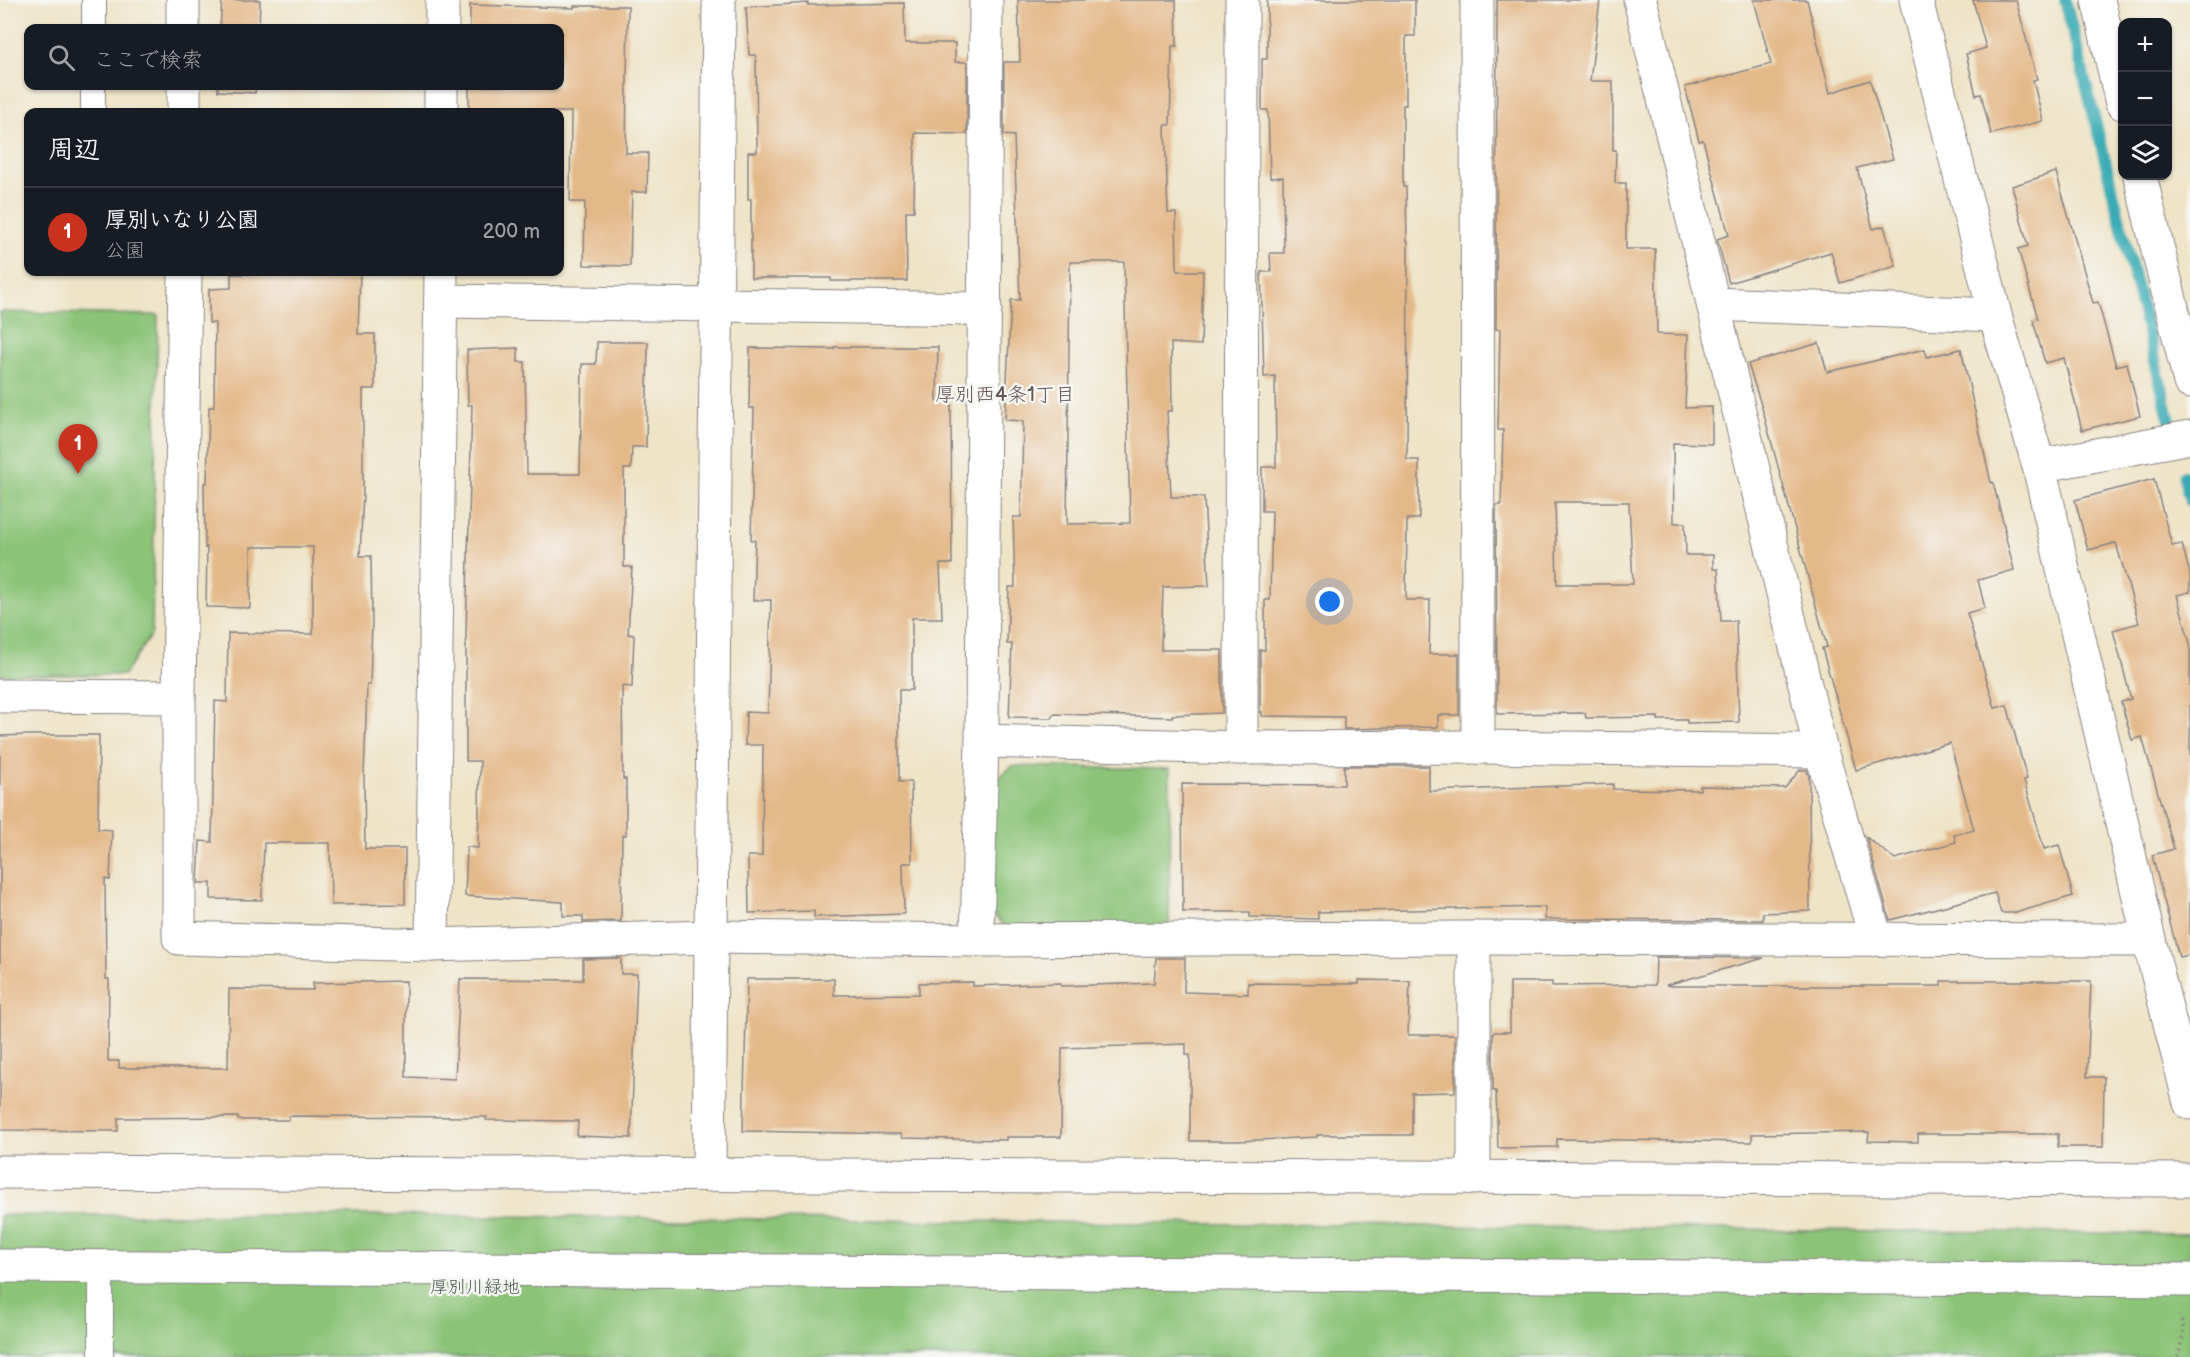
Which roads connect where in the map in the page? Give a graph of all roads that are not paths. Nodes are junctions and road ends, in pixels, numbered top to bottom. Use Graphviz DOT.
graph roads {
  1 [pos="94,0"];
  2 [pos="183,0"];
  3 [pos="442,0"];
  4 [pos="719,0"];
  5 [pos="986,0"];
  6 [pos="1242,0"];
  7 [pos="1477,0"];
  8 [pos="1640,0"];
  9 [pos="1916,0"];
  10 [pos="2098,0"];
  11 [pos="94,24"];
  12 [pos="183,24"];
  13 [pos="442,24"];
  14 [pos="2118,86"];
  15 [pos="93,90"];
  16 [pos="184,90"];
  17 [pos="441,90"];
  18 [pos="93,108"];
  19 [pos="184,108"];
  20 [pos="441,108"];
  21 [pos="2141,180"];
  22 [pos="185,276"];
  23 [pos="441,286"];
  24 [pos="1713,304"];
  25 [pos="717,306"];
  26 [pos="985,309"];
  27 [pos="1995,315"];
  28 [pos="2190,382"];
  29 [pos="2190,437"];
  30 [pos="2039,466"];
  31 [pos="0,696"];
  32 [pos="179,697"];
  33 [pos="982,741"];
  34 [pos="1478,747"];
  35 [pos="1241,748"];
  36 [pos="1821,751"];
  37 [pos="711,938"];
  38 [pos="1474,938"];
  39 [pos="1876,939"];
  40 [pos="977,940"];
  41 [pos="2149,940"];
  42 [pos="432,945"];
  43 [pos="2190,1103"];
  44 [pos="0,1172"];
  45 [pos="709,1175"];
  46 [pos="1474,1178"];
  47 [pos="2190,1180"];
  48 [pos="0,1266"];
  49 [pos="101,1277"];
  50 [pos="2190,1280"];
  51 [pos="101,1357"];
  1 -- 11 [label="lane"];
  2 -- 12 [label="street"];
  3 -- 13 [label="street"];
  4 -- 25 [label="street"];
  5 -- 26 [label="street"];
  6 -- 35 [label="street"];
  7 -- 34 [label="street"];
  8 -- 24 [label="street"];
  9 -- 27 [label="street"];
  10 -- 14 [label="street"];
  15 -- 18 [label="lane"];
  16 -- 19 [label="street"];
  17 -- 20 [label="street"];
  21 -- 28 [label="street"];
  22 -- 32 [label="street"];
  23 -- 25 [label="street"];
  23 -- 42 [label="street"];
  24 -- 27 [label="street"];
  24 -- 36 [label="street"];
  25 -- 26 [label="street"];
  25 -- 37 [label="street"];
  26 -- 33 [label="street"];
  27 -- 30 [label="street"];
  29 -- 30 [label="street"];
  30 -- 41 [label="street"];
  31 -- 32 [label="street"];
  32 -- 42 [label="street"];
  33 -- 35 [label="street"];
  33 -- 40 [label="street"];
  34 -- 35 [label="street"];
  34 -- 36 [label="street"];
  36 -- 39 [label="street"];
  37 -- 40 [label="street"];
  37 -- 42 [label="street"];
  37 -- 45 [label="street"];
  38 -- 39 [label="street"];
  38 -- 40 [label="street"];
  38 -- 46 [label="street"];
  39 -- 41 [label="street"];
  41 -- 43 [label="street"];
  44 -- 45 [label="street"];
  45 -- 46 [label="street"];
  46 -- 47 [label="street"];
  48 -- 49 [label="street"];
  49 -- 50 [label="street"];
  49 -- 51 [label="lane"];
}
